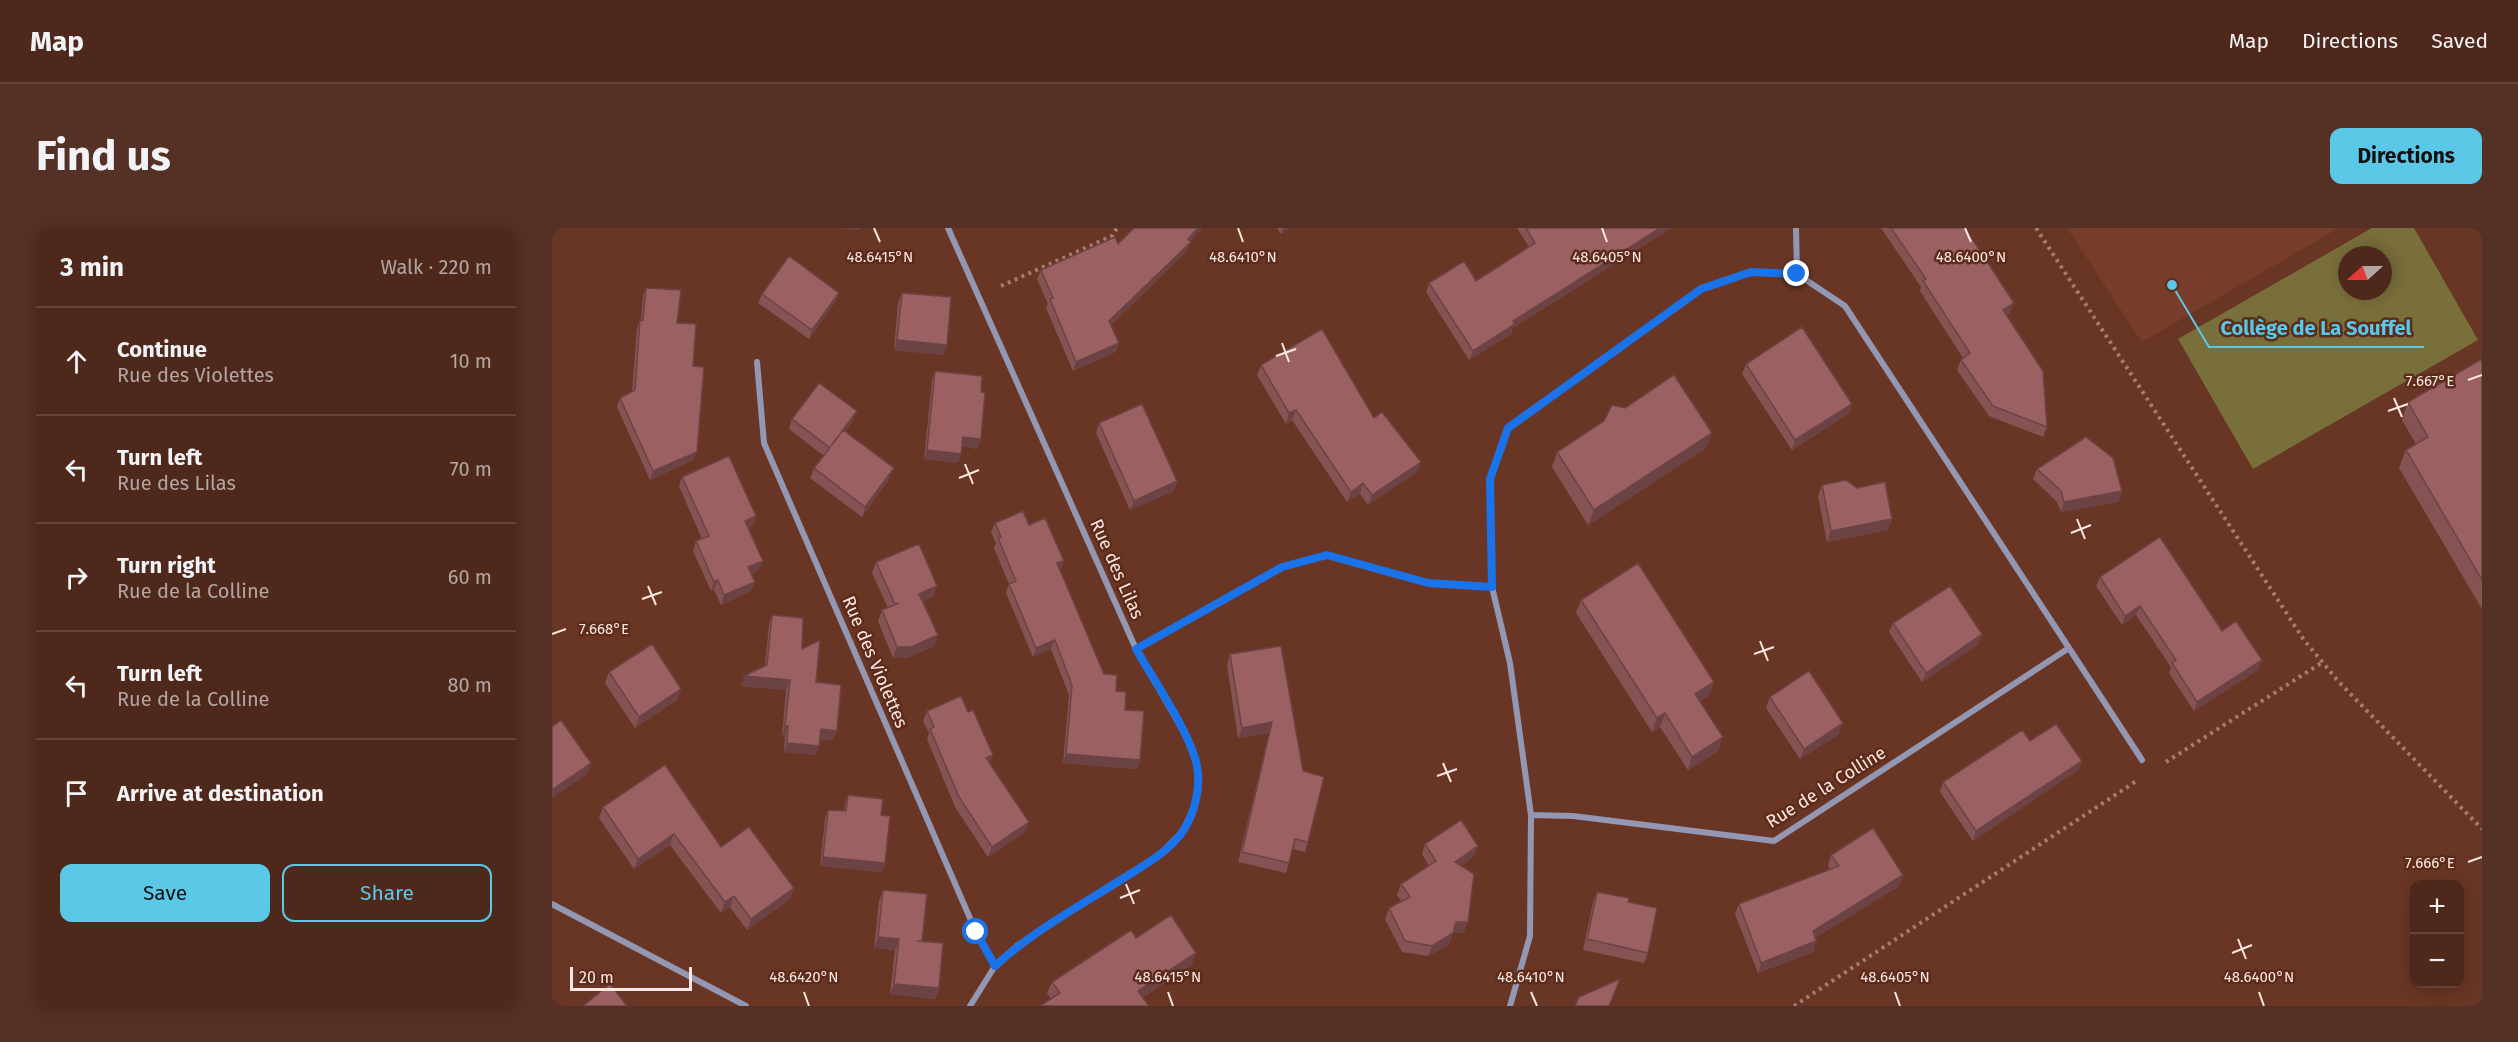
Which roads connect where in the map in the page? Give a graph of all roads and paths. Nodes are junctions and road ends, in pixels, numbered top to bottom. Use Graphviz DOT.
graph roads {
  1 [pos="948,228"];
  2 [pos="1117,228"];
  3 [pos="1796,228"];
  4 [pos="2036,228"];
  5 [pos="1797,274"];
  6 [pos="978,296"];
  7 [pos="757,362"];
  8 [pos="1492,587"];
  9 [pos="2069,648"];
  10 [pos="1136,649"];
  11 [pos="2322,662"];
  12 [pos="2142,760"];
  13 [pos="2160,766"];
  14 [pos="2140,778"];
  15 [pos="1531,815"];
  16 [pos="2482,830"];
  17 [pos="552,904"];
  18 [pos="995,966"];
  19 [pos="746,1006"];
  20 [pos="970,1006"];
  21 [pos="1510,1006"];
  22 [pos="1794,1006"];
  1 -- 6 [label="street, Rue des Lilas"];
  2 -- 6 [label="path"];
  3 -- 5 [label="street"];
  4 -- 11 [label="path"];
  5 -- 8 [label="street"];
  5 -- 9 [label="street"];
  6 -- 10 [label="street, Rue des Lilas"];
  7 -- 18 [label="street, Rue des Violettes"];
  8 -- 10 [label="street"];
  8 -- 15 [label="street"];
  9 -- 12 [label="street"];
  9 -- 15 [label="street, Rue de la Colline"];
  10 -- 18 [label="street, Rue des Lilas"];
  11 -- 13 [label="path"];
  11 -- 16 [label="path"];
  14 -- 22 [label="path"];
  15 -- 21 [label="street"];
  17 -- 19 [label="street"];
  18 -- 20 [label="street, Rue des Lilas"];
}
